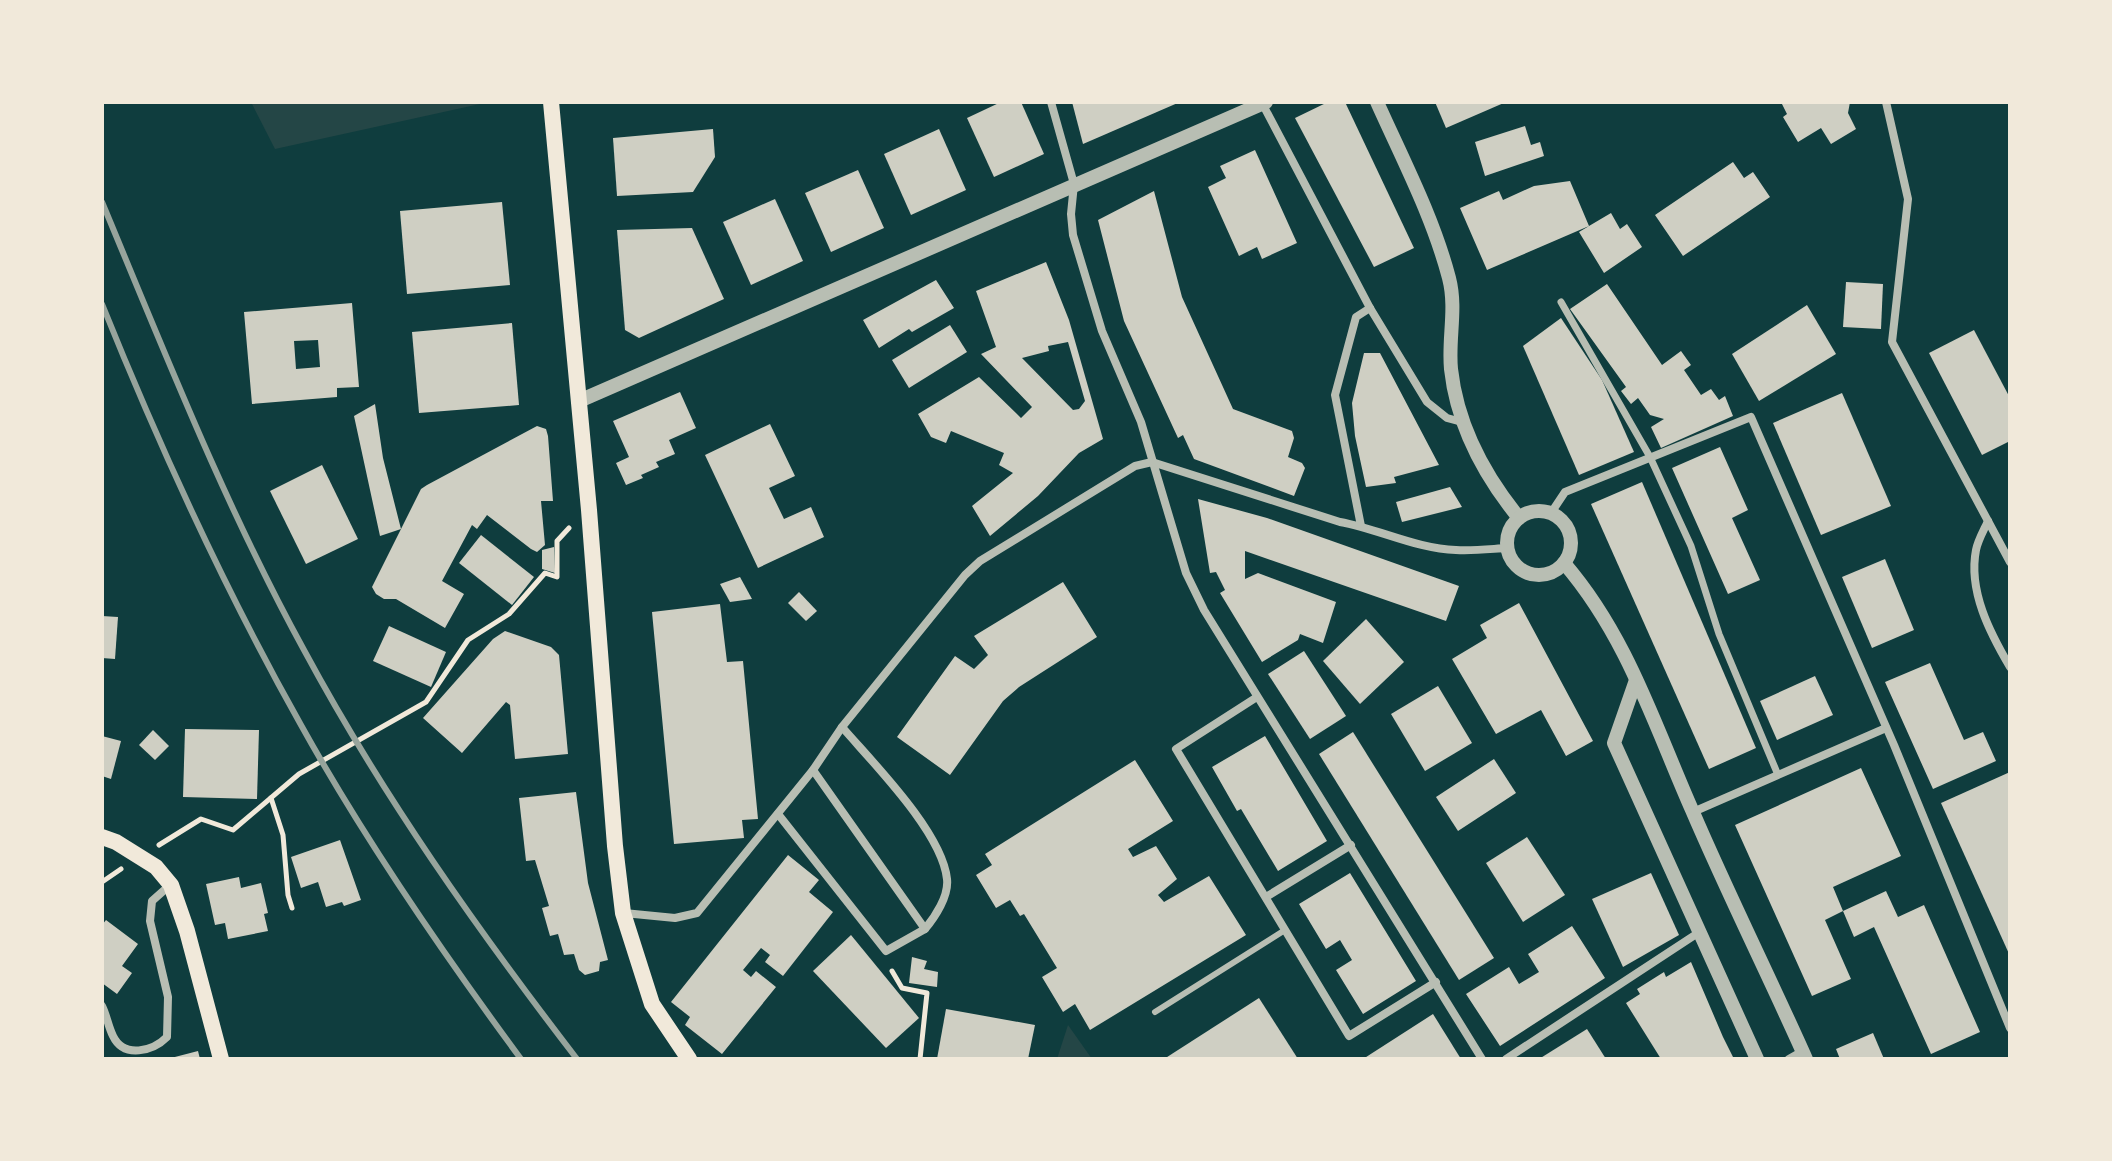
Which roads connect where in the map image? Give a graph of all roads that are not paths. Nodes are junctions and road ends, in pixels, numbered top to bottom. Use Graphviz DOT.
graph roads {
  1 [pos="551,102"];
  2 [pos="1051,102"];
  3 [pos="1263,102"];
  4 [pos="1377,102"];
  5 [pos="1886,102"];
  6 [pos="1074,184"];
  7 [pos="1561,302"];
  8 [pos="1370,308"];
  9 [pos="579,401"];
  10 [pos="1462,422"];
  11 [pos="1650,457"];
  12 [pos="1152,462"];
  13 [pos="1551,513"];
  14 [pos="1519,518"];
  15 [pos="1988,521"];
  16 [pos="1361,526"];
  17 [pos="1507,548"];
  18 [pos="2010,562"];
  19 [pos="1564,563"];
  20 [pos="2010,667"];
  21 [pos="1636,680"];
  22 [pos="1257,697"];
  23 [pos="842,727"];
  24 [pos="1886,728"];
  25 [pos="813,770"];
  26 [pos="1778,775"];
  27 [pos="1693,813"];
  28 [pos="778,814"];
  29 [pos="102,837"];
  30 [pos="1351,845"];
  31 [pos="171,885"];
  32 [pos="1266,897"];
  33 [pos="623,913"];
  34 [pos="925,929"];
  35 [pos="1285,930"];
  36 [pos="1698,933"];
  37 [pos="1436,982"];
  38 [pos="102,1006"];
  39 [pos="1155,1012"];
  40 [pos="2010,1028"];
  41 [pos="1799,1056"];
  42 [pos="221,1059"];
  43 [pos="689,1059"];
  44 [pos="1482,1059"];
  45 [pos="1506,1059"];
  46 [pos="1757,1059"];
  1 -- 9 [label="main road"];
  2 -- 6 [label="street"];
  3 -- 6 [label="street"];
  3 -- 8 [label="street"];
  4 -- 10 [label="street"];
  5 -- 15 [label="street"];
  6 -- 9 [label="street"];
  6 -- 12 [label="street"];
  7 -- 11 [label="street"];
  8 -- 10 [label="street"];
  8 -- 16 [label="street"];
  9 -- 33 [label="main road"];
  10 -- 14 [label="street"];
  11 -- 13 [label="street"];
  11 -- 24 [label="street"];
  11 -- 26 [label="street"];
  12 -- 16 [label="street"];
  12 -- 22 [label="street"];
  12 -- 23 [label="street"];
  13 -- 14 [label="street"];
  13 -- 19 [label="street"];
  14 -- 17 [label="street"];
  15 -- 18 [label="street"];
  15 -- 20 [label="street"];
  16 -- 17 [label="street"];
  17 -- 19 [label="street"];
  19 -- 21 [label="street"];
  21 -- 27 [label="street"];
  21 -- 36 [label="street"];
  22 -- 30 [label="street"];
  22 -- 32 [label="street"];
  23 -- 25 [label="street"];
  23 -- 34 [label="street"];
  24 -- 26 [label="street"];
  24 -- 40 [label="street"];
  25 -- 28 [label="street"];
  25 -- 34 [label="street"];
  26 -- 27 [label="street"];
  27 -- 41 [label="street"];
  28 -- 33 [label="street"];
  28 -- 34 [label="street"];
  29 -- 31 [label="main road"];
  30 -- 32 [label="street"];
  30 -- 37 [label="street"];
  31 -- 38 [label="street"];
  31 -- 42 [label="main road"];
  32 -- 35 [label="street"];
  33 -- 43 [label="main road"];
  35 -- 37 [label="street"];
  35 -- 39 [label="lane"];
  36 -- 45 [label="street"];
  36 -- 46 [label="street"];
  37 -- 44 [label="street"];
}
